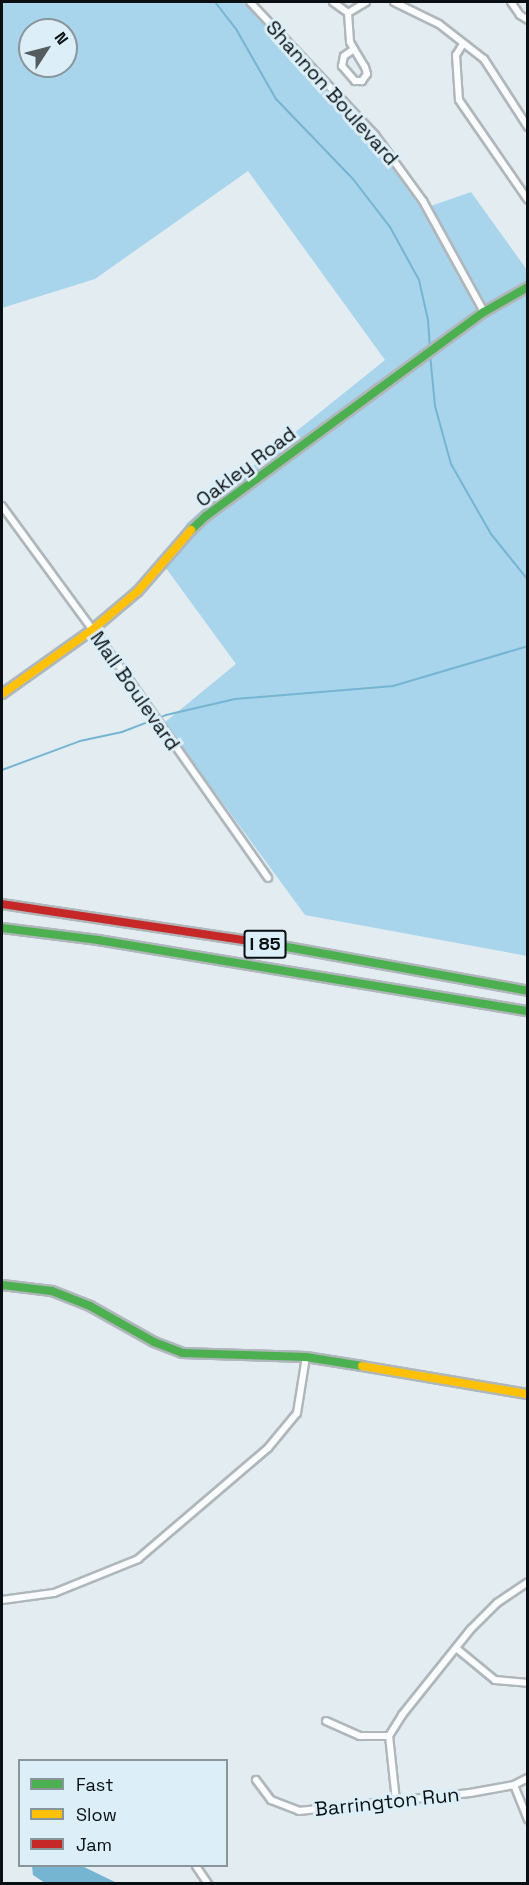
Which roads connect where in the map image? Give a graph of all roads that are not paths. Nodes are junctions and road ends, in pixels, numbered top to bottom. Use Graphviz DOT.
graph roads {
  1 [pos="249,2"];
  2 [pos="333,2"];
  3 [pos="366,2"];
  4 [pos="394,2"];
  5 [pos="511,2"];
  6 [pos="348,14"];
  7 [pos="528,20"];
  8 [pos="463,44"];
  9 [pos="354,49"];
  10 [pos="528,127"];
  11 [pos="528,200"];
  12 [pos="528,287"];
  13 [pos="484,312"];
  14 [pos="2,506"];
  15 [pos="92,630"];
  16 [pos="2,694"];
  17 [pos="268,878"];
  18 [pos="2,904"];
  19 [pos="2,928"];
  20 [pos="528,991"];
  21 [pos="528,1011"];
  22 [pos="2,1285"];
  23 [pos="306,1357"];
  24 [pos="528,1394"];
  25 [pos="528,1582"];
  26 [pos="2,1600"];
  27 [pos="456,1648"];
  28 [pos="528,1683"];
  29 [pos="326,1721"];
  30 [pos="389,1736"];
  31 [pos="528,1778"];
  32 [pos="256,1780"];
  33 [pos="514,1785"];
  34 [pos="396,1801"];
  35 [pos="528,1819"];
  36 [pos="197,1867"];
  37 [pos="208,1884"];
  1 -- 13 [label="street, Shannon Boulevard"];
  2 -- 6 [label="street"];
  3 -- 6 [label="street"];
  4 -- 8 [label="street"];
  5 -- 7 [label="street"];
  6 -- 9 [label="street"];
  8 -- 10 [label="street"];
  8 -- 11 [label="street"];
  9 -- 9 [label="street"];
  12 -- 13 [label="main road, Oakley Road"];
  13 -- 15 [label="main road, Oakley Road"];
  14 -- 15 [label="street, Mall Boulevard"];
  15 -- 16 [label="main road, Oakley Road"];
  15 -- 17 [label="street, Mall Boulevard"];
  18 -- 20 [label="main road, I 85"];
  19 -- 21 [label="main road, I 85"];
  22 -- 23 [label="main road"];
  23 -- 24 [label="main road"];
  23 -- 26 [label="street"];
  25 -- 27 [label="street"];
  27 -- 28 [label="street"];
  27 -- 30 [label="street"];
  29 -- 30 [label="street"];
  30 -- 34 [label="street"];
  31 -- 33 [label="street, Barrington Run"];
  32 -- 34 [label="street, Barrington Run"];
  33 -- 34 [label="street, Barrington Run"];
  33 -- 35 [label="street"];
  36 -- 37 [label="street"];
}
